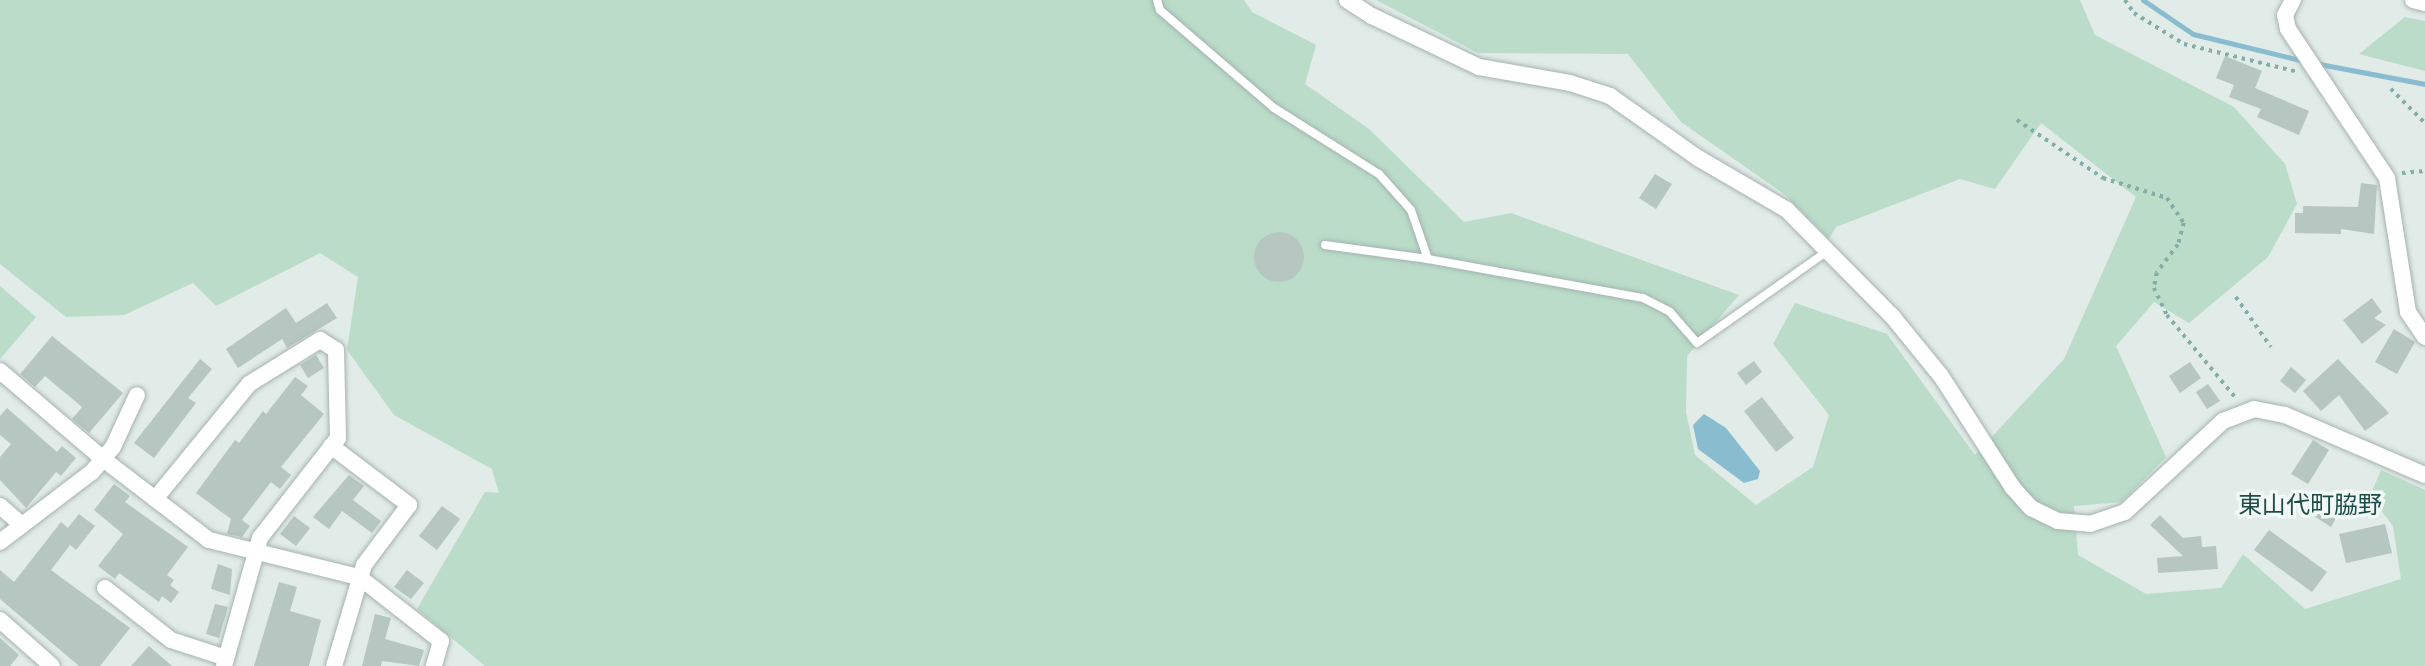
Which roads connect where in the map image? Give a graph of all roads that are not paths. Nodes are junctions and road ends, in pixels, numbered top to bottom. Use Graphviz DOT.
graph roads {
  1 [pos="1157,0"];
  2 [pos="1348,0"];
  3 [pos="2293,0"];
  4 [pos="2413,0"];
  5 [pos="2425,3"];
  6 [pos="1325,245"];
  7 [pos="1829,250"];
  8 [pos="1427,258"];
  9 [pos="2425,337"];
  10 [pos="0,370"];
  11 [pos="137,396"];
  12 [pos="331,446"];
  13 [pos="103,459"];
  14 [pos="2425,475"];
  15 [pos="155,499"];
  16 [pos="0,506"];
  17 [pos="22,525"];
  18 [pos="0,542"];
  19 [pos="256,551"];
  20 [pos="359,577"];
  21 [pos="105,588"];
  22 [pos="0,620"];
  23 [pos="225,662"];
  24 [pos="52,666"];
  25 [pos="334,666"];
  26 [pos="434,666"];
  1 -- 8 [label="lane"];
  2 -- 7 [label="street"];
  3 -- 9 [label="street"];
  4 -- 5 [label="street"];
  6 -- 8 [label="lane"];
  7 -- 8 [label="lane"];
  7 -- 14 [label="street"];
  10 -- 13 [label="street"];
  11 -- 13 [label="street"];
  12 -- 15 [label="street"];
  12 -- 19 [label="street"];
  12 -- 20 [label="street"];
  13 -- 15 [label="street"];
  13 -- 17 [label="street"];
  15 -- 19 [label="street"];
  16 -- 17 [label="street"];
  17 -- 18 [label="street"];
  19 -- 20 [label="street"];
  19 -- 23 [label="street"];
  20 -- 25 [label="street"];
  20 -- 26 [label="street"];
  21 -- 23 [label="street"];
  22 -- 24 [label="street"];
}
